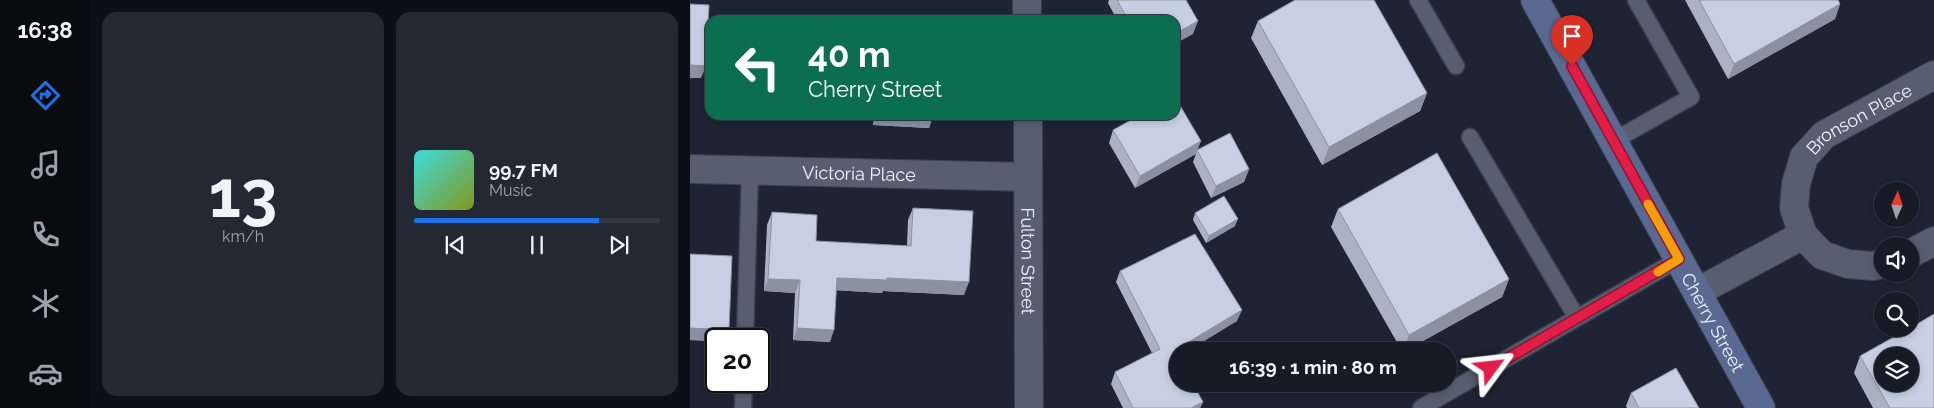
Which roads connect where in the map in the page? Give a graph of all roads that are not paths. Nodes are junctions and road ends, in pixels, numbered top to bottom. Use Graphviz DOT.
graph roads {
  1 [pos="1027,0"];
  2 [pos="1418,0"];
  3 [pos="1535,0"];
  4 [pos="1636,0"];
  5 [pos="1027,15"];
  6 [pos="1456,66"];
  7 [pos="1934,75"];
  8 [pos="1028,120"];
  9 [pos="1470,137"];
  10 [pos="1613,142"];
  11 [pos="690,169"];
  12 [pos="750,170"];
  13 [pos="1028,177"];
  14 [pos="1803,235"];
  15 [pos="1934,241"];
  16 [pos="1919,249"];
  17 [pos="1679,259"];
  18 [pos="1874,266"];
  19 [pos="1697,292"];
  20 [pos="1577,318"];
  21 [pos="745,328"];
  22 [pos="744,393"];
  23 [pos="743,408"];
  24 [pos="1028,408"];
  25 [pos="1421,408"];
  26 [pos="1761,408"];
  1 -- 5 [label="street"];
  2 -- 6 [label="lane"];
  3 -- 10 [label="main road, Cherry Street"];
  4 -- 10 [label="lane"];
  7 -- 14 [label="street, Bronson Place"];
  8 -- 13 [label="street, Fulton Street"];
  9 -- 20 [label="lane"];
  10 -- 17 [label="main road, Cherry Street"];
  11 -- 12 [label="street, Victoria Place"];
  12 -- 13 [label="street, Victoria Place"];
  12 -- 21 [label="lane"];
  13 -- 24 [label="street, Fulton Street"];
  14 -- 18 [label="street, Bronson Place"];
  14 -- 19 [label="street"];
  15 -- 16 [label="street"];
  17 -- 19 [label="main road, Cherry Street"];
  17 -- 20 [label="lane"];
  19 -- 26 [label="main road, Cherry Street"];
  20 -- 25 [label="lane"];
  22 -- 23 [label="lane"];
}
